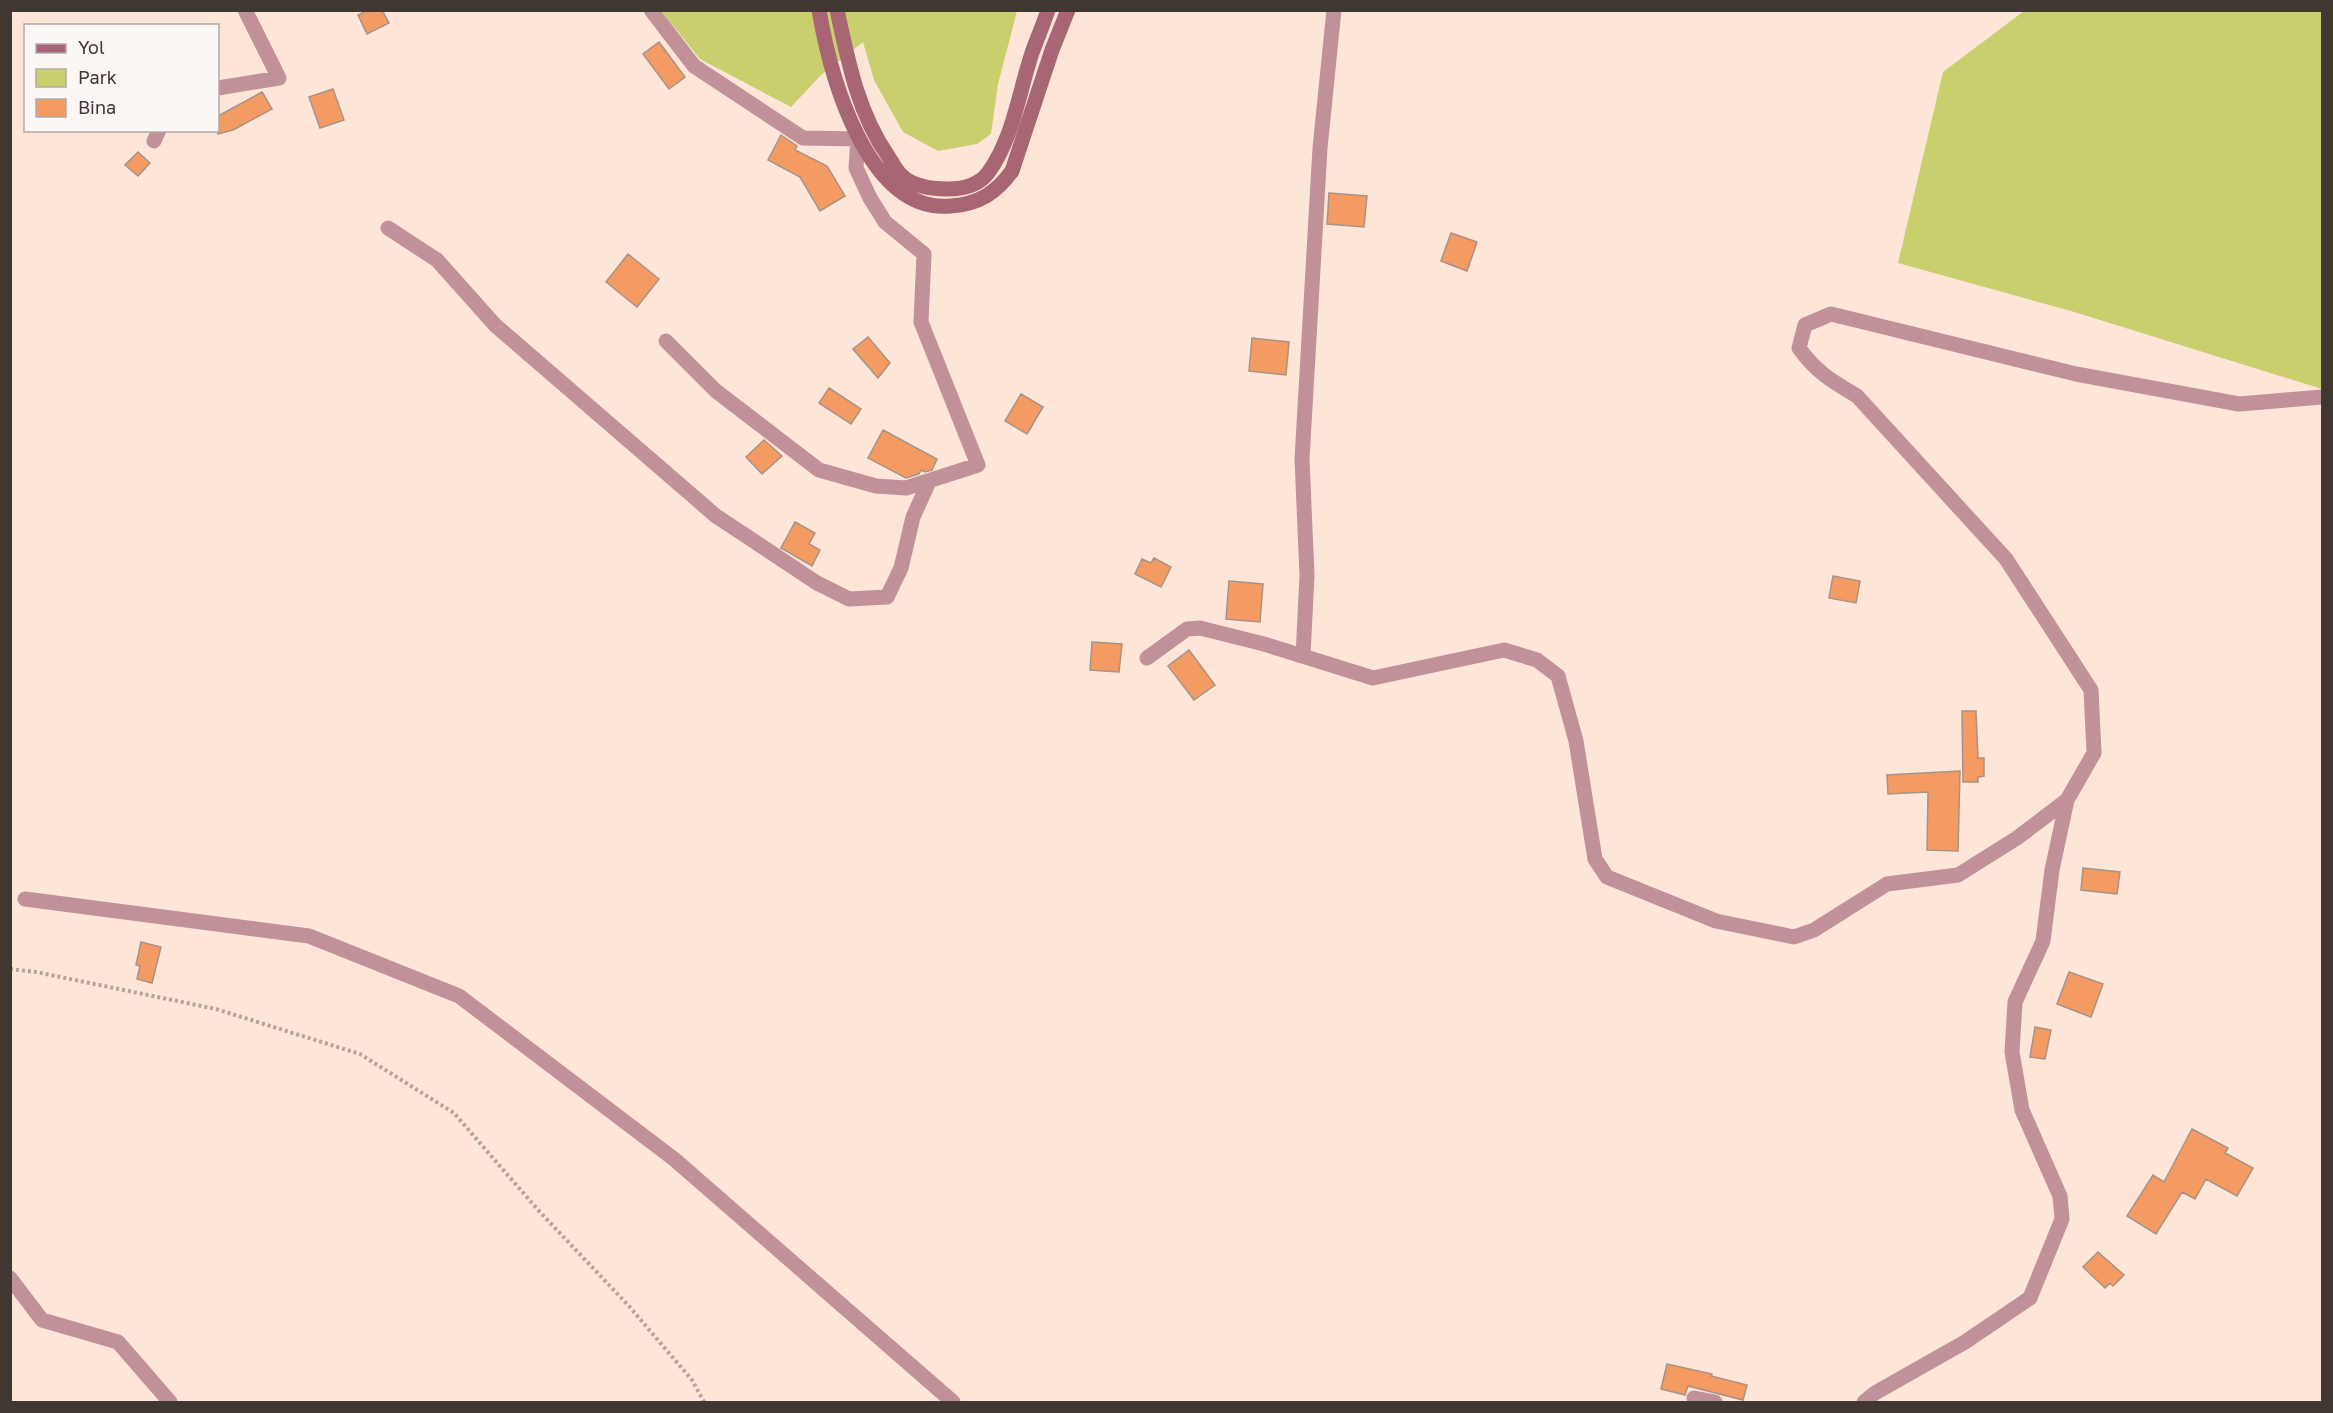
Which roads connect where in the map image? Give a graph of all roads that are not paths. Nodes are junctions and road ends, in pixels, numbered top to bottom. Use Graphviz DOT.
graph roads {
  1 [pos="245,10"];
  2 [pos="651,10"];
  3 [pos="819,10"];
  4 [pos="837,10"];
  5 [pos="1048,10"];
  6 [pos="1068,10"];
  7 [pos="1334,10"];
  8 [pos="219,88"];
  9 [pos="858,139"];
  10 [pos="388,228"];
  11 [pos="666,341"];
  12 [pos="2322,398"];
  13 [pos="929,482"];
  14 [pos="1304,656"];
  15 [pos="1147,658"];
  16 [pos="2067,800"];
  17 [pos="25,899"];
  18 [pos="10,1278"];
  19 [pos="1694,1398"];
  20 [pos="170,1402"];
  21 [pos="953,1402"];
  22 [pos="1714,1402"];
  23 [pos="1864,1402"];
  1 -- 8 [label="street"];
  2 -- 9 [label="street"];
  3 -- 9 [label="main road"];
  4 -- 5 [label="main road"];
  6 -- 9 [label="main road"];
  7 -- 14 [label="street"];
  9 -- 13 [label="street"];
  10 -- 13 [label="street"];
  11 -- 13 [label="street"];
  12 -- 16 [label="street"];
  14 -- 15 [label="street"];
  14 -- 16 [label="street"];
  16 -- 23 [label="street"];
  17 -- 21 [label="street"];
  18 -- 20 [label="street"];
  19 -- 22 [label="street"];
}
